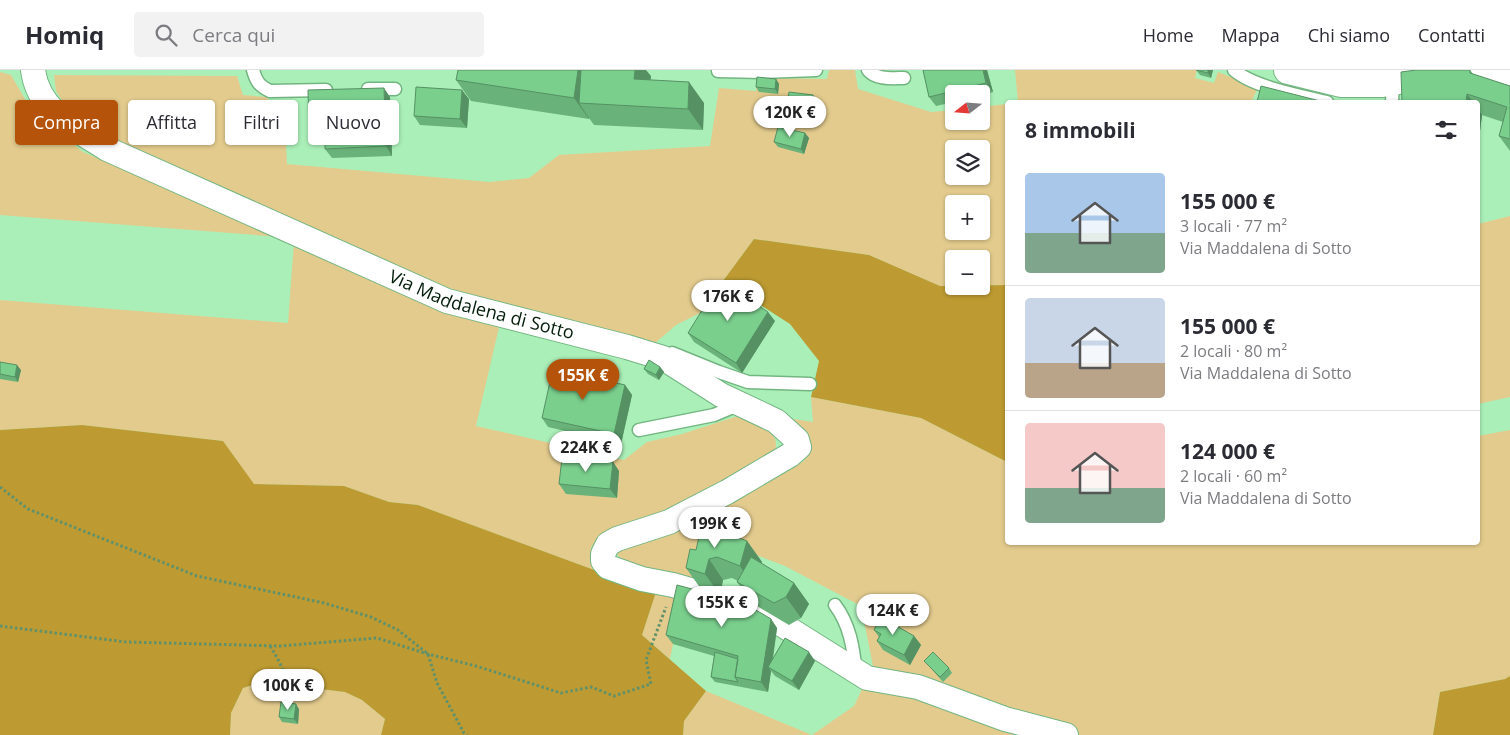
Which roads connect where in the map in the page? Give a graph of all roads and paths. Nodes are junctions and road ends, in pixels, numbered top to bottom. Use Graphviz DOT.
graph roads {
  1 [pos="32,70"];
  2 [pos="253,70"];
  3 [pos="816,70"];
  4 [pos="868,70"];
  5 [pos="1234,70"];
  6 [pos="1288,70"];
  7 [pos="718,71"];
  8 [pos="904,78"];
  9 [pos="1510,82"];
  10 [pos="356,89"];
  11 [pos="395,89"];
  12 [pos="337,90"];
  13 [pos="1392,92"];
  14 [pos="1320,100"];
  15 [pos="663,358"];
  16 [pos="810,384"];
  17 [pos="740,404"];
  18 [pos="639,430"];
  19 [pos="0,487"];
  20 [pos="673,585"];
  21 [pos="835,605"];
  22 [pos="0,626"];
  23 [pos="269,646"];
  24 [pos="428,654"];
  25 [pos="856,672"];
  26 [pos="288,700"];
  27 [pos="467,735"];
  28 [pos="1066,735"];
  1 -- 15 [label="street, Via Maddalena di Sotto"];
  2 -- 12 [label="lane"];
  3 -- 7 [label="lane"];
  4 -- 8 [label="lane"];
  5 -- 14 [label="lane"];
  6 -- 13 [label="street"];
  9 -- 13 [label="street"];
  10 -- 11 [label="lane"];
  15 -- 16 [label="lane"];
  15 -- 17 [label="street, Via Maddalena di Sotto"];
  17 -- 18 [label="lane"];
  17 -- 20 [label="street, Via Maddalena di Sotto"];
  19 -- 24 [label="path"];
  20 -- 24 [label="path"];
  20 -- 25 [label="street, Via Maddalena di Sotto"];
  21 -- 25 [label="lane"];
  22 -- 23 [label="path"];
  23 -- 24 [label="path"];
  23 -- 26 [label="path"];
  24 -- 27 [label="path"];
  25 -- 28 [label="street, Via Maddalena di Sotto"];
}
